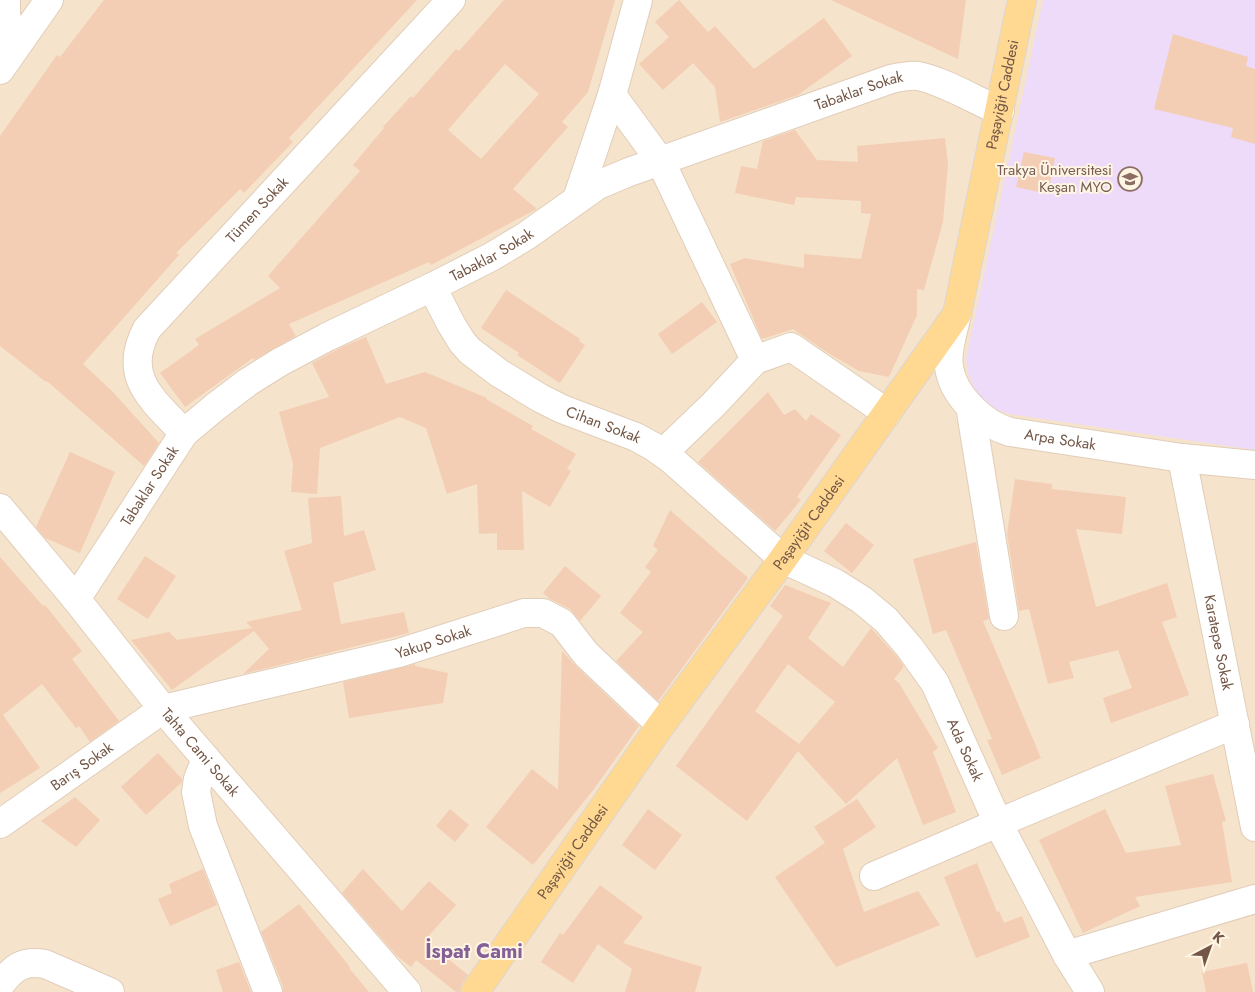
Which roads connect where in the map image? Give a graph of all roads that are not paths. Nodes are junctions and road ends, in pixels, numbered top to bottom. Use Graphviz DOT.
graph roads {
  1 [pos="6,0"];
  2 [pos="49,0"];
  3 [pos="451,0"];
  4 [pos="638,0"];
  5 [pos="1018,2"];
  6 [pos="7,58"];
  7 [pos="612,95"];
  8 [pos="1000,111"];
  9 [pos="661,162"];
  10 [pos="578,199"];
  11 [pos="432,288"];
  12 [pos="957,314"];
  13 [pos="755,360"];
  14 [pos="904,389"];
  15 [pos="963,397"];
  16 [pos="887,413"];
  17 [pos="184,434"];
  18 [pos="663,453"];
  19 [pos="1182,458"];
  20 [pos="1255,465"];
  21 [pos="0,508"];
  22 [pos="783,559"];
  23 [pos="76,599"];
  24 [pos="1004,616"];
  25 [pos="163,709"];
  26 [pos="1235,724"];
  27 [pos="660,725"];
  28 [pos="206,759"];
  29 [pos="998,822"];
  30 [pos="0,824"];
  31 [pos="1255,827"];
  32 [pos="874,876"];
  33 [pos="1255,899"];
  34 [pos="1067,955"];
  35 [pos="0,985"];
  36 [pos="110,992"];
  37 [pos="268,992"];
  38 [pos="407,992"];
  39 [pos="475,992"];
  40 [pos="1090,992"];
  1 -- 6 [label="street"];
  2 -- 6 [label="street"];
  3 -- 17 [label="street, Tümen Sokak"];
  4 -- 7 [label="street"];
  5 -- 8 [label="main road, Paşayiğit Caddesi"];
  7 -- 9 [label="street"];
  7 -- 10 [label="street"];
  8 -- 9 [label="street, Tabaklar Sokak"];
  8 -- 12 [label="main road, Paşayiğit Caddesi"];
  9 -- 10 [label="street, Tabaklar Sokak"];
  9 -- 13 [label="street"];
  10 -- 11 [label="street, Tabaklar Sokak"];
  11 -- 17 [label="street, Tabaklar Sokak"];
  11 -- 18 [label="street, Cihan Sokak"];
  12 -- 14 [label="main road, Paşayiğit Caddesi"];
  12 -- 15 [label="street"];
  13 -- 16 [label="street"];
  13 -- 18 [label="street"];
  14 -- 15 [label="street, Arpa Sokak"];
  14 -- 16 [label="main road, Paşayiğit Caddesi"];
  15 -- 19 [label="street, Arpa Sokak"];
  15 -- 24 [label="street"];
  16 -- 22 [label="main road, Paşayiğit Caddesi"];
  17 -- 23 [label="street, Tabaklar Sokak"];
  18 -- 22 [label="street, Cihan Sokak"];
  19 -- 20 [label="street, Arpa Sokak"];
  19 -- 26 [label="street, Karatepe Sokak"];
  21 -- 23 [label="street, Tahta Cami Sokak"];
  22 -- 27 [label="main road, Paşayiğit Caddesi"];
  22 -- 29 [label="street, Ada Sokak"];
  23 -- 25 [label="street, Tahta Cami Sokak"];
  25 -- 27 [label="street, Yakup Sokak"];
  25 -- 28 [label="street, Tahta Cami Sokak"];
  25 -- 30 [label="street, Barış Sokak"];
  26 -- 29 [label="street"];
  26 -- 31 [label="street, Karatepe Sokak"];
  27 -- 39 [label="main road, Paşayiğit Caddesi"];
  28 -- 37 [label="street"];
  28 -- 38 [label="street, Tahta Cami Sokak"];
  29 -- 32 [label="street"];
  29 -- 34 [label="street, Ada Sokak"];
  33 -- 34 [label="street"];
  34 -- 40 [label="street, Ada Sokak"];
  35 -- 36 [label="street"];
}
